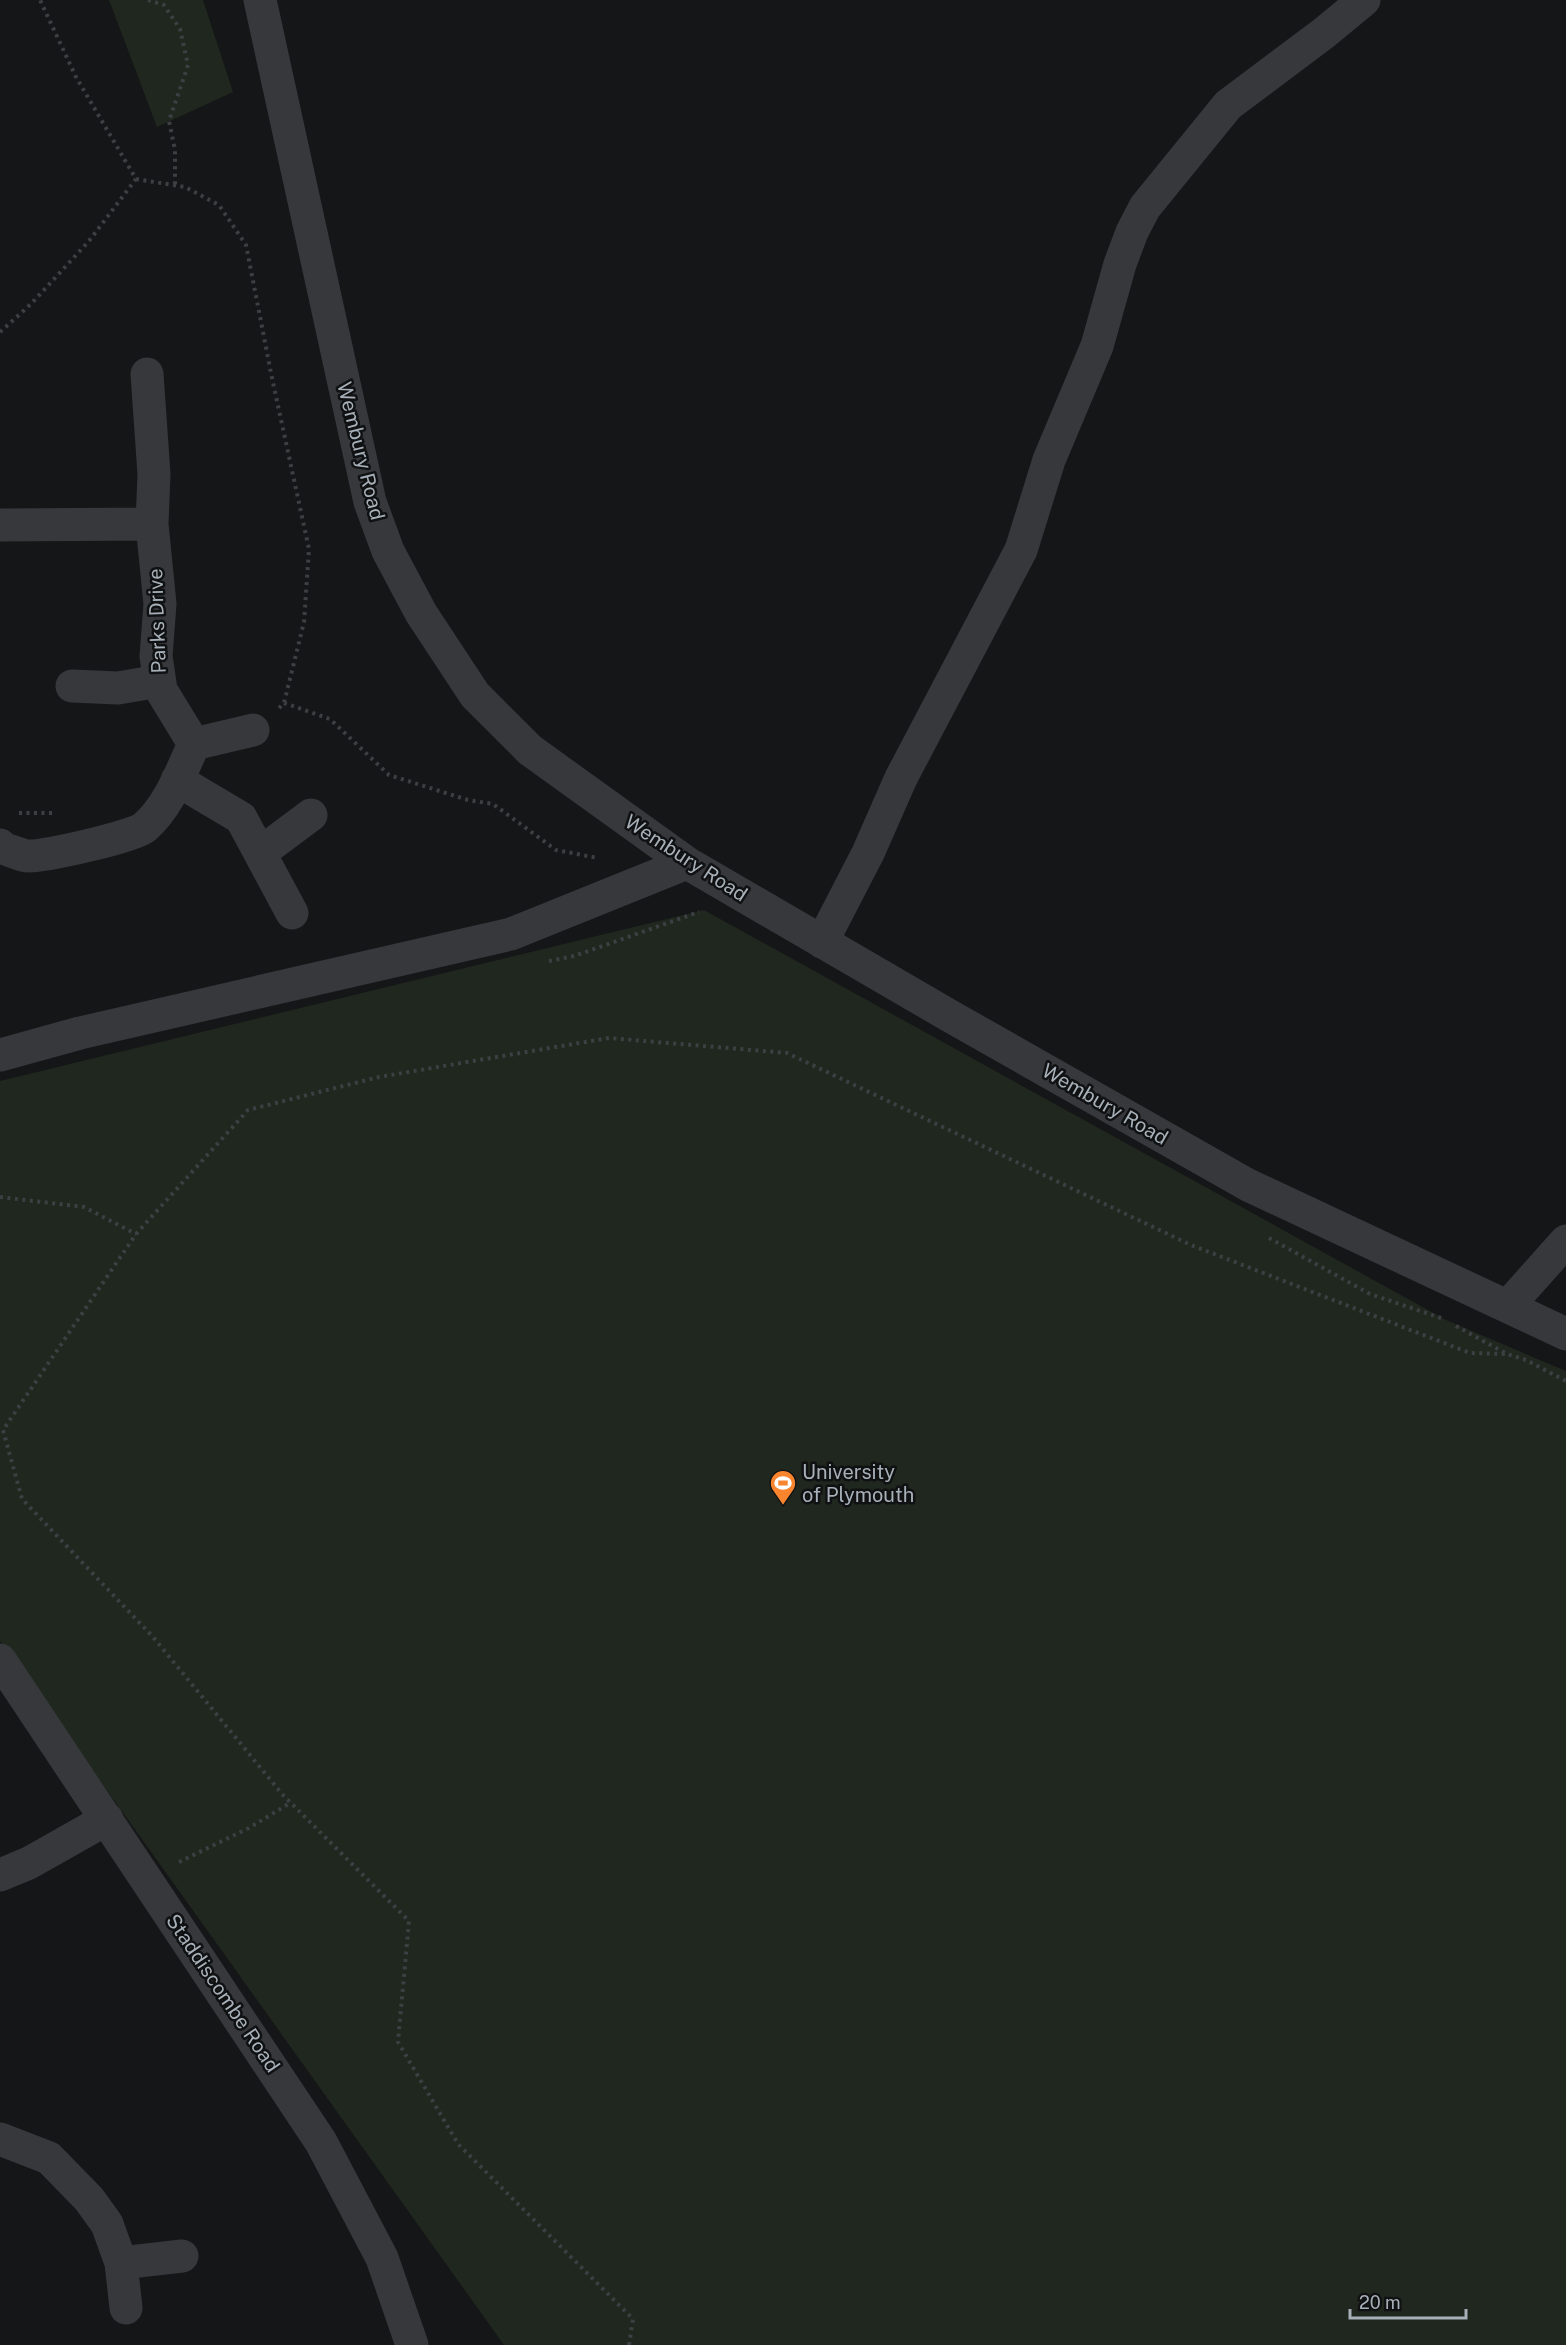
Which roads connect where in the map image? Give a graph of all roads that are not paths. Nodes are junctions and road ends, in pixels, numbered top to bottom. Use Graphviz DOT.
graph roads {
  1 [pos="260,0"];
  2 [pos="1364,0"];
  3 [pos="147,374"];
  4 [pos="152,524"];
  5 [pos="0,525"];
  6 [pos="159,681"];
  7 [pos="72,686"];
  8 [pos="253,730"];
  9 [pos="194,744"];
  10 [pos="177,780"];
  11 [pos="311,815"];
  12 [pos="0,844"];
  13 [pos="260,853"];
  14 [pos="687,863"];
  15 [pos="292,913"];
  16 [pos="822,942"];
  17 [pos="0,1055"];
  18 [pos="1566,1241"];
  19 [pos="1508,1306"];
  20 [pos="1566,1334"];
  21 [pos="0,1659"];
  22 [pos="107,1819"];
  23 [pos="0,1875"];
  24 [pos="0,2139"];
  25 [pos="182,2256"];
  26 [pos="120,2263"];
  27 [pos="126,2308"];
  28 [pos="412,2345"];
  1 -- 14 [label="street, Wembury Road"];
  2 -- 16 [label="street"];
  3 -- 4 [label="street, Parks Drive"];
  4 -- 5 [label="street"];
  4 -- 6 [label="street, Parks Drive"];
  6 -- 7 [label="street"];
  6 -- 9 [label="street, Parks Drive"];
  8 -- 9 [label="street"];
  9 -- 10 [label="street"];
  10 -- 12 [label="street"];
  10 -- 13 [label="street"];
  11 -- 13 [label="street"];
  13 -- 15 [label="street"];
  14 -- 16 [label="street, Wembury Road"];
  14 -- 17 [label="street"];
  16 -- 19 [label="street, Wembury Road"];
  18 -- 19 [label="street"];
  19 -- 20 [label="street, Wembury Road"];
  21 -- 22 [label="street, Staddiscombe Road"];
  22 -- 23 [label="street"];
  22 -- 28 [label="street, Staddiscombe Road"];
  24 -- 26 [label="street"];
  25 -- 26 [label="street"];
  26 -- 27 [label="street"];
}
